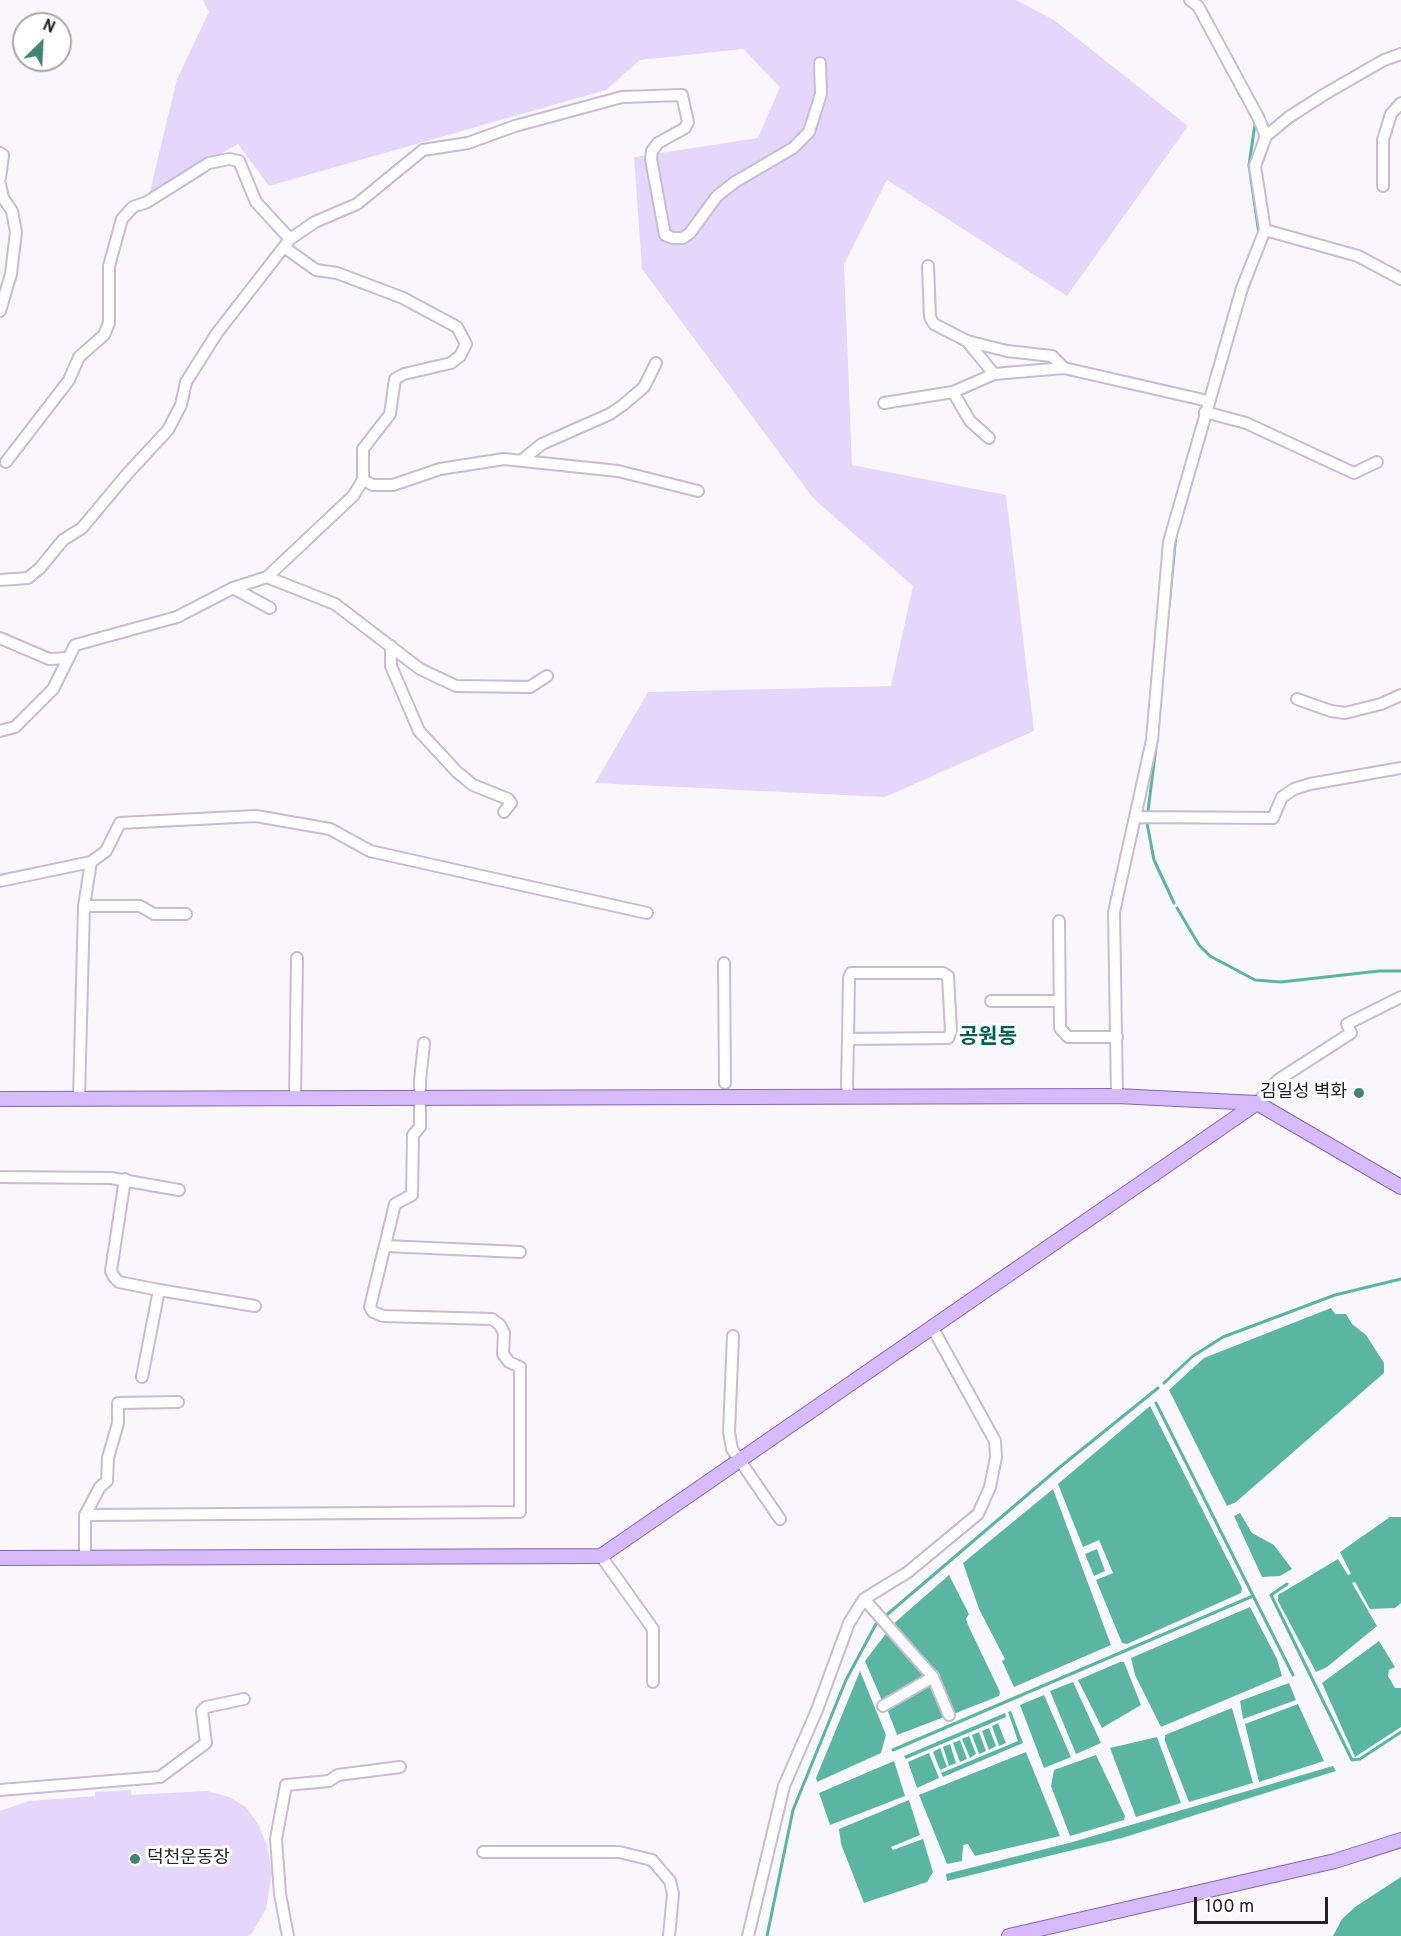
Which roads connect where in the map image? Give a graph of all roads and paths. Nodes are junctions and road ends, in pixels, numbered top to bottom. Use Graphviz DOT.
graph roads {
  1 [pos="1190,0"];
  2 [pos="1401,54"];
  3 [pos="820,63"];
  4 [pos="1401,103"];
  5 [pos="1266,136"];
  6 [pos="0,153"];
  7 [pos="0,178"];
  8 [pos="0,184"];
  9 [pos="1383,186"];
  10 [pos="1265,230"];
  11 [pos="287,243"];
  12 [pos="928,266"];
  13 [pos="1401,279"];
  14 [pos="0,285"];
  15 [pos="4,298"];
  16 [pos="0,311"];
  17 [pos="966,341"];
  18 [pos="656,363"];
  19 [pos="1064,368"];
  20 [pos="994,375"];
  21 [pos="953,392"];
  22 [pos="884,403"];
  23 [pos="1207,406"];
  24 [pos="989,438"];
  25 [pos="521,461"];
  26 [pos="6,462"];
  27 [pos="1377,462"];
  28 [pos="363,480"];
  29 [pos="698,491"];
  30 [pos="267,577"];
  31 [pos="0,580"];
  32 [pos="233,588"];
  33 [pos="270,609"];
  34 [pos="0,638"];
  35 [pos="391,646"];
  36 [pos="69,658"];
  37 [pos="547,676"];
  38 [pos="1401,695"];
  39 [pos="1297,699"];
  40 [pos="0,731"];
  41 [pos="1401,768"];
  42 [pos="504,812"];
  43 [pos="1136,817"];
  44 [pos="91,862"];
  45 [pos="0,881"];
  46 [pos="84,906"];
  47 [pos="647,913"];
  48 [pos="186,914"];
  49 [pos="1059,921"];
  50 [pos="297,958"];
  51 [pos="724,963"];
  52 [pos="1401,997"];
  53 [pos="991,1001"];
  54 [pos="1058,1001"];
  55 [pos="1117,1037"];
  56 [pos="848,1039"];
  57 [pos="424,1043"];
  58 [pos="725,1083"];
  59 [pos="848,1096"];
  60 [pos="1117,1096"];
  61 [pos="0,1098"];
  62 [pos="79,1098"];
  63 [pos="295,1098"];
  64 [pos="420,1098"];
  65 [pos="1257,1103"];
  66 [pos="0,1178"];
  67 [pos="125,1179"];
  68 [pos="1401,1187"];
  69 [pos="179,1190"];
  70 [pos="385,1246"];
  71 [pos="520,1252"];
  72 [pos="159,1290"];
  73 [pos="255,1306"];
  74 [pos="932,1327"];
  75 [pos="732,1336"];
  76 [pos="142,1377"];
  77 [pos="178,1402"];
  78 [pos="739,1461"];
  79 [pos="85,1515"];
  80 [pos="780,1519"];
  81 [pos="601,1556"];
  82 [pos="85,1557"];
  83 [pos="0,1558"];
  84 [pos="864,1599"];
  85 [pos="933,1677"];
  86 [pos="653,1682"];
  87 [pos="244,1699"];
  88 [pos="883,1706"];
  89 [pos="949,1715"];
  90 [pos="400,1767"];
  91 [pos="0,1791"];
  92 [pos="1401,1840"];
  93 [pos="483,1852"];
  94 [pos="288,1936"];
  95 [pos="669,1936"];
  96 [pos="748,1936"];
  97 [pos="1009,1936"];
  1 -- 5 [label="street"];
  2 -- 5 [label="street"];
  3 -- 11 [label="street"];
  4 -- 9 [label="street"];
  5 -- 10 [label="street"];
  6 -- 7 [label="street"];
  8 -- 15 [label="street"];
  10 -- 13 [label="street"];
  10 -- 23 [label="street"];
  11 -- 26 [label="street"];
  11 -- 28 [label="street"];
  11 -- 31 [label="street"];
  12 -- 17 [label="street"];
  14 -- 15 [label="street"];
  15 -- 16 [label="street"];
  17 -- 19 [label="street"];
  17 -- 20 [label="street"];
  18 -- 25 [label="street"];
  19 -- 20 [label="street"];
  19 -- 23 [label="street"];
  20 -- 21 [label="street"];
  21 -- 22 [label="street"];
  21 -- 24 [label="street"];
  23 -- 27 [label="street"];
  23 -- 43 [label="street"];
  25 -- 28 [label="street"];
  25 -- 29 [label="street"];
  28 -- 30 [label="street"];
  30 -- 32 [label="street"];
  30 -- 35 [label="street"];
  32 -- 33 [label="street"];
  32 -- 36 [label="street"];
  34 -- 36 [label="street"];
  35 -- 37 [label="street"];
  35 -- 42 [label="street"];
  36 -- 40 [label="street"];
  38 -- 39 [label="street"];
  41 -- 43 [label="street"];
  43 -- 55 [label="street"];
  44 -- 45 [label="street"];
  44 -- 46 [label="street"];
  44 -- 47 [label="street"];
  46 -- 48 [label="street"];
  46 -- 62 [label="street"];
  49 -- 54 [label="street"];
  50 -- 63 [label="street"];
  51 -- 58 [label="street"];
  52 -- 65 [label="street"];
  53 -- 54 [label="street"];
  54 -- 55 [label="street"];
  55 -- 60 [label="street"];
  56 -- 56 [label="street"];
  56 -- 59 [label="street"];
  57 -- 64 [label="street"];
  59 -- 60 [label="main road"];
  59 -- 64 [label="main road"];
  60 -- 65 [label="main road"];
  61 -- 62 [label="main road"];
  62 -- 63 [label="main road"];
  63 -- 64 [label="main road"];
  64 -- 70 [label="street"];
  65 -- 68 [label="main road"];
  65 -- 74 [label="main road"];
  66 -- 67 [label="street"];
  67 -- 69 [label="street"];
  67 -- 72 [label="street"];
  70 -- 71 [label="street"];
  70 -- 79 [label="street"];
  72 -- 73 [label="street"];
  72 -- 76 [label="street"];
  74 -- 78 [label="main road"];
  74 -- 84 [label="street"];
  75 -- 78 [label="street"];
  77 -- 79 [label="street"];
  78 -- 80 [label="street"];
  78 -- 81 [label="main road"];
  79 -- 82 [label="street"];
  81 -- 82 [label="main road"];
  81 -- 86 [label="street"];
  82 -- 83 [label="main road"];
  84 -- 85 [label="street"];
  84 -- 96 [label="street"];
  85 -- 88 [label="street"];
  85 -- 89 [label="street"];
  87 -- 91 [label="street"];
  90 -- 94 [label="street"];
  92 -- 97 [label="main road"];
  93 -- 95 [label="street"];
}
